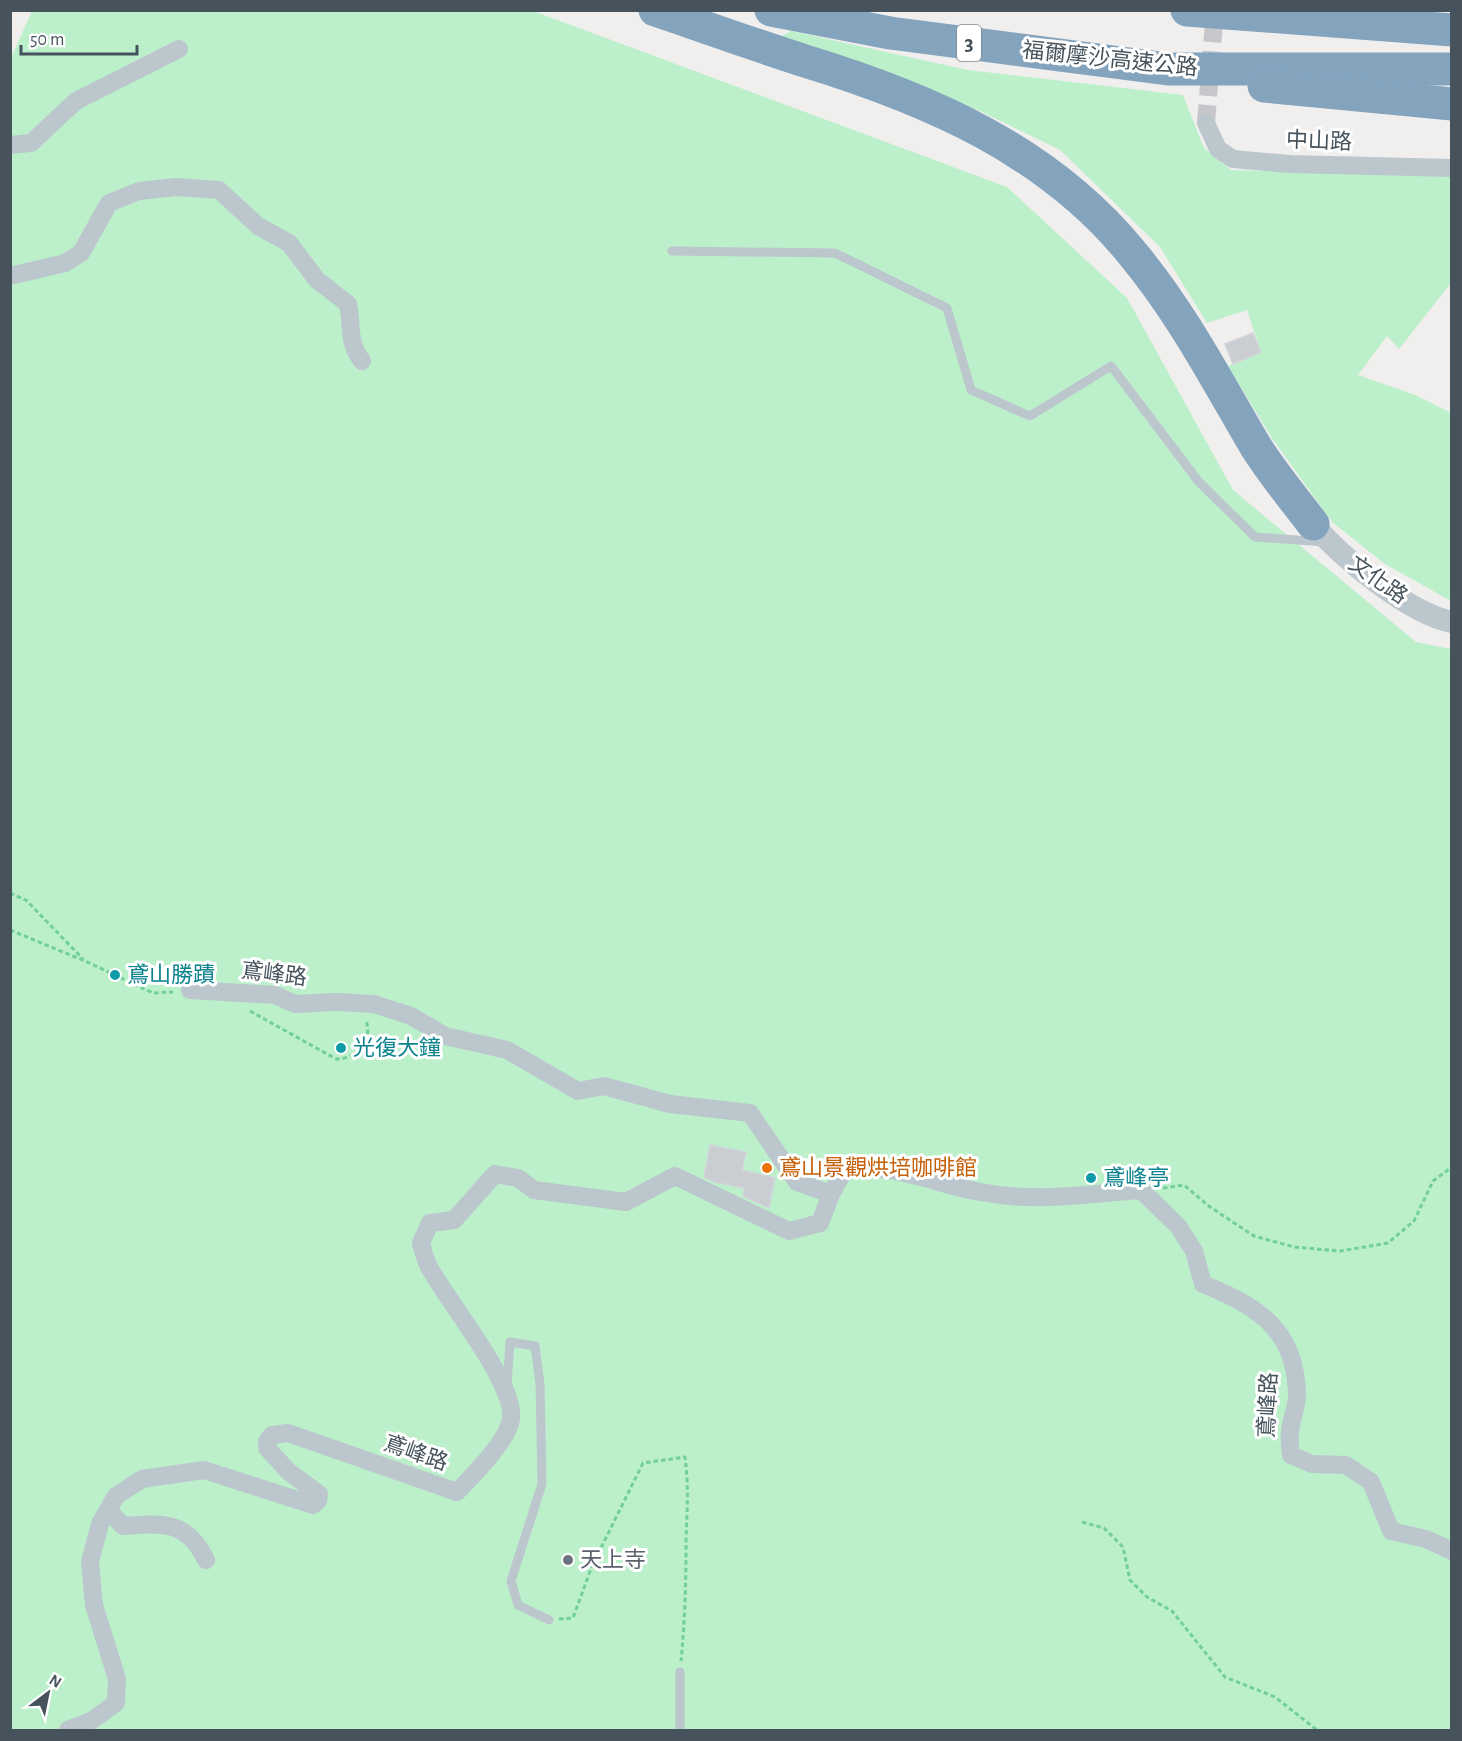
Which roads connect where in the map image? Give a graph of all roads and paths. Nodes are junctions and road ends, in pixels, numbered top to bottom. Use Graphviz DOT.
graph roads {
  1 [pos="655,10"];
  2 [pos="771,10"];
  3 [pos="1186,10"];
  4 [pos="1389,10"];
  5 [pos="1232,15"];
  6 [pos="1452,30"];
  7 [pos="179,49"];
  8 [pos="1168,69"];
  9 [pos="1452,69"];
  10 [pos="1452,104"];
  11 [pos="1206,123"];
  12 [pos="10,145"];
  13 [pos="1452,168"];
  14 [pos="1058,181"];
  15 [pos="1141,246"];
  16 [pos="672,251"];
  17 [pos="1148,255"];
  18 [pos="1161,273"];
  19 [pos="10,276"];
  20 [pos="1167,319"];
  21 [pos="362,361"];
  22 [pos="1222,366"];
  23 [pos="1227,375"];
  24 [pos="1251,459"];
  25 [pos="1290,477"];
  26 [pos="1283,503"];
  27 [pos="1322,534"];
  28 [pos="1452,622"];
  29 [pos="10,893"];
  30 [pos="10,930"];
  31 [pos="85,961"];
  32 [pos="190,990"];
  33 [pos="224,992"];
  34 [pos="343,1002"];
  35 [pos="1452,1167"];
  36 [pos="1141,1190"];
  37 [pos="831,1194"];
  38 [pos="506,1394"];
  39 [pos="108,1510"];
  40 [pos="1082,1522"];
  41 [pos="1452,1551"];
  42 [pos="206,1560"];
  43 [pos="549,1620"];
  44 [pos="680,1672"];
  45 [pos="68,1731"];
  46 [pos="680,1731"];
  47 [pos="1317,1731"];
  1 -- 14 [label="highway"];
  2 -- 8 [label="highway, 福爾摩沙高速公路 / 3"];
  3 -- 5 [label="highway"];
  4 -- 5 [label="highway"];
  5 -- 6 [label="highway"];
  7 -- 12 [label="street"];
  8 -- 9 [label="highway, 福爾摩沙高速公路 / 3"];
  8 -- 10 [label="highway"];
  11 -- 13 [label="street, 中山路"];
  14 -- 15 [label="lane"];
  14 -- 27 [label="highway"];
  16 -- 27 [label="lane"];
  17 -- 18 [label="lane"];
  19 -- 21 [label="street"];
  20 -- 24 [label="lane"];
  22 -- 23 [label="lane"];
  25 -- 27 [label="lane"];
  26 -- 27 [label="lane"];
  27 -- 28 [label="street, 文化路"];
  29 -- 31 [label="path"];
  30 -- 31 [label="path"];
  31 -- 32 [label="path"];
  32 -- 33 [label="street, 鳶峰路"];
  33 -- 34 [label="street, 鳶峰路"];
  33 -- 34 [label="path"];
  34 -- 37 [label="street, 鳶峰路"];
  35 -- 36 [label="path"];
  36 -- 37 [label="street, 鳶峰路"];
  36 -- 41 [label="street, 鳶峰路"];
  37 -- 38 [label="street, 鳶峰路"];
  38 -- 39 [label="street, 鳶峰路"];
  38 -- 43 [label="lane"];
  39 -- 42 [label="street"];
  39 -- 45 [label="street, 鳶峰路"];
  40 -- 47 [label="path"];
  43 -- 44 [label="path"];
  44 -- 46 [label="lane"];
}
